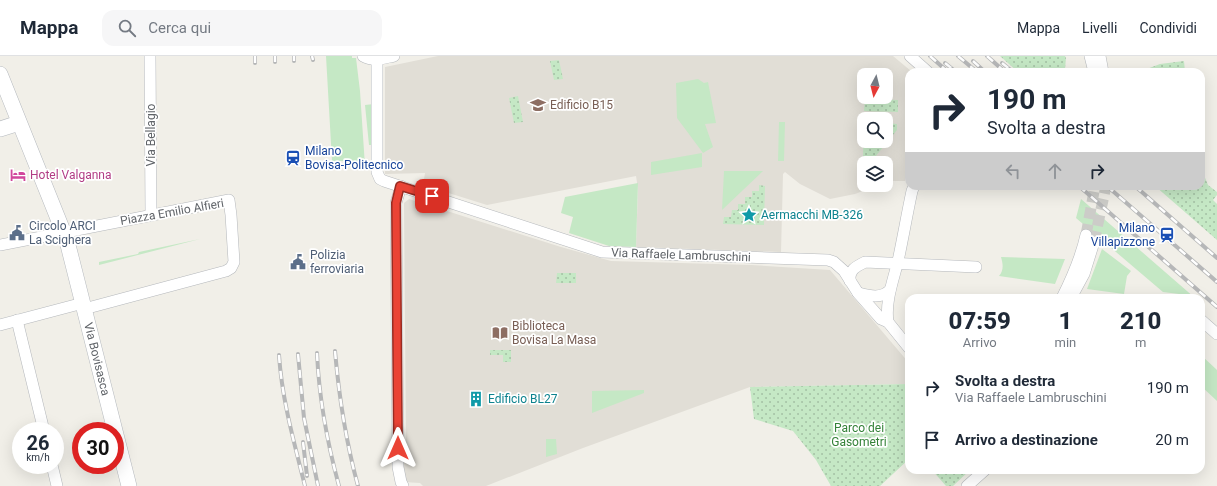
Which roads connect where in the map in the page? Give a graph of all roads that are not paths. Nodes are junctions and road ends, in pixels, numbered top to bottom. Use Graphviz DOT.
graph roads {
  1 [pos="150,56"];
  2 [pos="363,56"];
  3 [pos="394,56"];
  4 [pos="910,56"];
  5 [pos="1090,56"];
  6 [pos="1100,56"];
  7 [pos="378,60"];
  8 [pos="924,68"];
  9 [pos="1093,68"];
  10 [pos="1102,68"];
  11 [pos="0,74"];
  12 [pos="19,123"];
  13 [pos="0,128"];
  14 [pos="400,186"];
  15 [pos="912,190"];
  16 [pos="151,214"];
  17 [pos="64,233"];
  18 [pos="0,245"];
  19 [pos="898,263"];
  20 [pos="976,267"];
  21 [pos="850,281"];
  22 [pos="890,290"];
  23 [pos="858,293"];
  24 [pos="1064,294"];
  25 [pos="1073,294"];
  26 [pos="84,306"];
  27 [pos="17,320"];
  28 [pos="888,322"];
  29 [pos="1205,324"];
  30 [pos="0,325"];
  31 [pos="1217,334"];
  32 [pos="905,343"];
  33 [pos="42,422"];
  34 [pos="398,467"];
  35 [pos="54,474"];
  36 [pos="980,474"];
  37 [pos="57,486"];
  38 [pos="129,486"];
  39 [pos="397,486"];
  40 [pos="403,486"];
  41 [pos="967,486"];
  1 -- 16 [label="street, Via Bellagio"];
  2 -- 7 [label="street"];
  3 -- 7 [label="street"];
  4 -- 8 [label="street"];
  5 -- 9 [label="street"];
  6 -- 10 [label="street"];
  7 -- 14 [label="street, Via Raffaele Lambruschini"];
  11 -- 12 [label="street, Via Bovisasca"];
  12 -- 13 [label="street"];
  12 -- 17 [label="street, Via Bovisasca"];
  14 -- 21 [label="street, Via Raffaele Lambruschini"];
  14 -- 34 [label="street"];
  15 -- 19 [label="street"];
  16 -- 17 [label="street, Piazza Emilio Alfieri"];
  16 -- 26 [label="street, Piazza Emilio Alfieri"];
  17 -- 18 [label="street, Piazza Emilio Alfieri"];
  17 -- 26 [label="street, Via Bovisasca"];
  19 -- 20 [label="street"];
  19 -- 21 [label="street"];
  19 -- 22 [label="street"];
  21 -- 23 [label="street"];
  22 -- 23 [label="street"];
  22 -- 28 [label="street"];
  23 -- 28 [label="street"];
  24 -- 25 [label="street"];
  26 -- 27 [label="street"];
  26 -- 38 [label="street, Via Bovisasca"];
  27 -- 30 [label="street"];
  27 -- 33 [label="street"];
  28 -- 32 [label="street"];
  29 -- 31 [label="street"];
  34 -- 39 [label="street"];
  34 -- 40 [label="street"];
  35 -- 37 [label="street"];
  36 -- 41 [label="street"];
}
